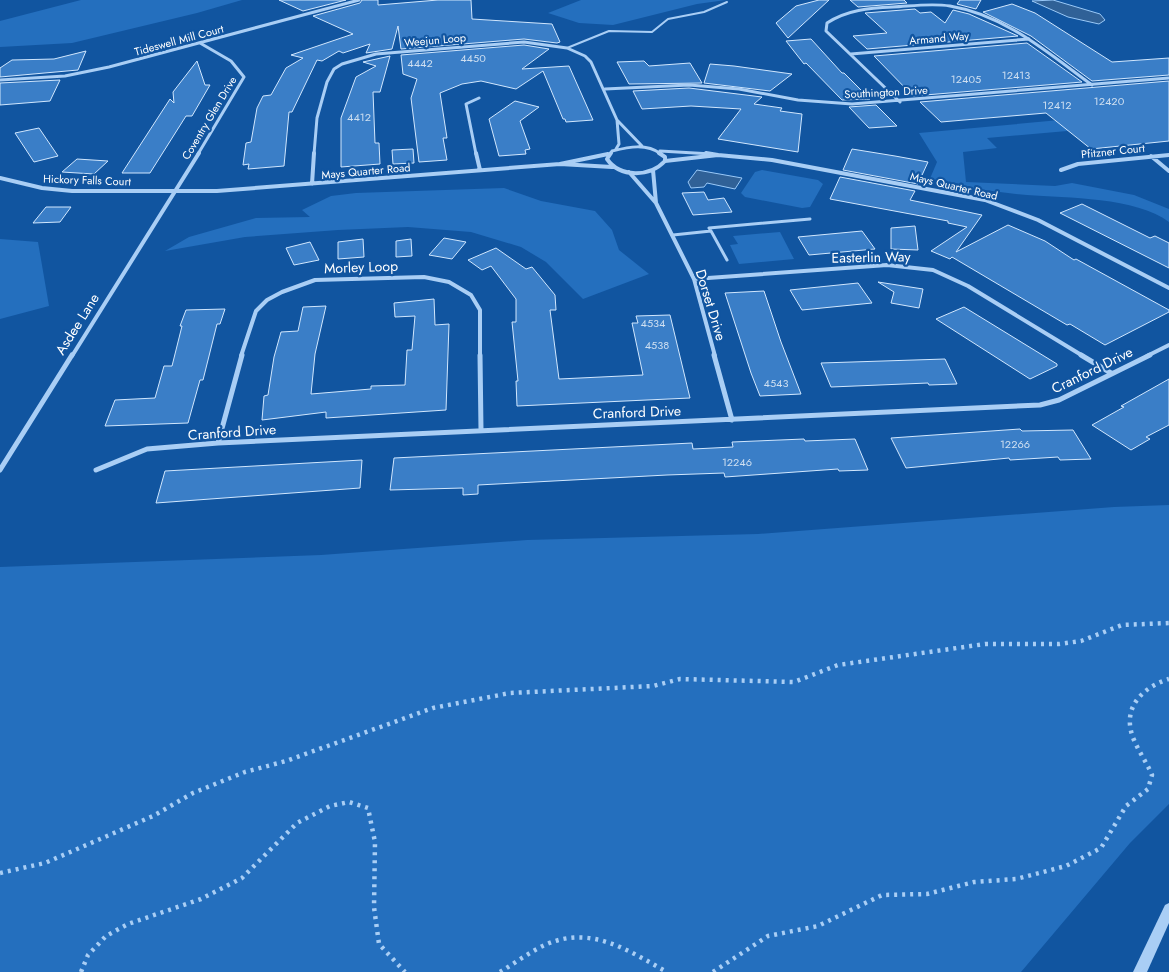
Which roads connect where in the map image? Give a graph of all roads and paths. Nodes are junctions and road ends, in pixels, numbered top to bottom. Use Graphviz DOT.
graph roads {
  1 [pos="359,0"];
  2 [pos="727,2"];
  3 [pos="1028,39"];
  4 [pos="200,44"];
  5 [pos="566,48"];
  6 [pos="851,54"];
  7 [pos="1169,78"];
  8 [pos="0,80"];
  9 [pos="1092,84"];
  10 [pos="605,89"];
  11 [pos="479,98"];
  12 [pos="900,102"];
  13 [pos="617,120"];
  14 [pos="642,146"];
  15 [pos="616,149"];
  16 [pos="658,151"];
  17 [pos="608,154"];
  18 [pos="718,155"];
  19 [pos="1169,155"];
  20 [pos="1151,156"];
  21 [pos="665,161"];
  22 [pos="560,164"];
  23 [pos="613,167"];
  24 [pos="480,170"];
  25 [pos="653,170"];
  26 [pos="1061,170"];
  27 [pos="1169,170"];
  28 [pos="629,172"];
  29 [pos="0,178"];
  30 [pos="312,184"];
  31 [pos="174,190"];
  32 [pos="656,203"];
  33 [pos="810,219"];
  34 [pos="711,232"];
  35 [pos="673,235"];
  36 [pos="727,260"];
  37 [pos="694,279"];
  38 [pos="1169,288"];
  39 [pos="1169,345"];
  40 [pos="1111,373"];
  41 [pos="732,420"];
  42 [pos="481,430"];
  43 [pos="218,443"];
  44 [pos="0,470"];
  45 [pos="96,470"];
  46 [pos="1169,623"];
  47 [pos="1169,679"];
  48 [pos="0,873"];
  49 [pos="1169,909"];
  50 [pos="81,972"];
  51 [pos="405,972"];
  52 [pos="500,972"];
  53 [pos="667,972"];
  54 [pos="713,972"];
  55 [pos="1140,972"];
  1 -- 4 [label="street, Tideswell Mill Court"];
  2 -- 5 [label="lane"];
  3 -- 6 [label="street, Armand Way"];
  3 -- 6 [label="street"];
  3 -- 9 [label="street"];
  4 -- 8 [label="street, Tideswell Mill Court"];
  4 -- 31 [label="street, Coventry Glen Drive"];
  5 -- 10 [label="street, Weejun Loop"];
  5 -- 30 [label="street, Weejun Loop"];
  6 -- 12 [label="street"];
  7 -- 9 [label="street, Southington Drive"];
  9 -- 12 [label="street, Southington Drive"];
  10 -- 12 [label="street, Southington Drive"];
  10 -- 13 [label="street, Weejun Loop"];
  11 -- 24 [label="street"];
  13 -- 14 [label="street, Weejun Loop"];
  13 -- 15 [label="street, Weejun Loop"];
  14 -- 15 [label="street, Mays Quarter Road"];
  14 -- 16 [label="street, Mays Quarter Road"];
  15 -- 17 [label="street, Mays Quarter Road"];
  16 -- 18 [label="street, Mays Quarter Road"];
  16 -- 21 [label="street"];
  17 -- 22 [label="street, Mays Quarter Road"];
  17 -- 23 [label="street"];
  18 -- 21 [label="street, Mays Quarter Road"];
  18 -- 38 [label="street, Mays Quarter Road"];
  19 -- 20 [label="street, Pfitzner Court"];
  20 -- 26 [label="street, Pfitzner Court"];
  20 -- 27 [label="street"];
  21 -- 25 [label="street"];
  22 -- 23 [label="street, Mays Quarter Road"];
  22 -- 24 [label="street, Mays Quarter Road"];
  23 -- 28 [label="street, Mays Quarter Road"];
  24 -- 30 [label="street, Mays Quarter Road"];
  25 -- 28 [label="street, Mays Quarter Road"];
  25 -- 32 [label="street, Dorset Drive"];
  28 -- 32 [label="street, Dorset Drive"];
  29 -- 31 [label="street, Hickory Falls Court"];
  30 -- 31 [label="street, Mays Quarter Road"];
  31 -- 44 [label="street, Asdee Lane"];
  32 -- 35 [label="street, Dorset Drive"];
  33 -- 34 [label="lane"];
  34 -- 35 [label="lane"];
  34 -- 36 [label="lane"];
  35 -- 37 [label="street, Dorset Drive"];
  37 -- 40 [label="street, Easterlin Way"];
  37 -- 41 [label="street, Dorset Drive"];
  39 -- 40 [label="street, Cranford Drive"];
  40 -- 41 [label="street, Cranford Drive"];
  41 -- 42 [label="street, Cranford Drive"];
  42 -- 43 [label="street, Cranford Drive"];
  42 -- 43 [label="street, Morley Loop"];
  43 -- 45 [label="street, Cranford Drive"];
  46 -- 48 [label="path"];
  47 -- 54 [label="path"];
  49 -- 55 [label="street"];
  50 -- 51 [label="path"];
  52 -- 53 [label="path"];
}
